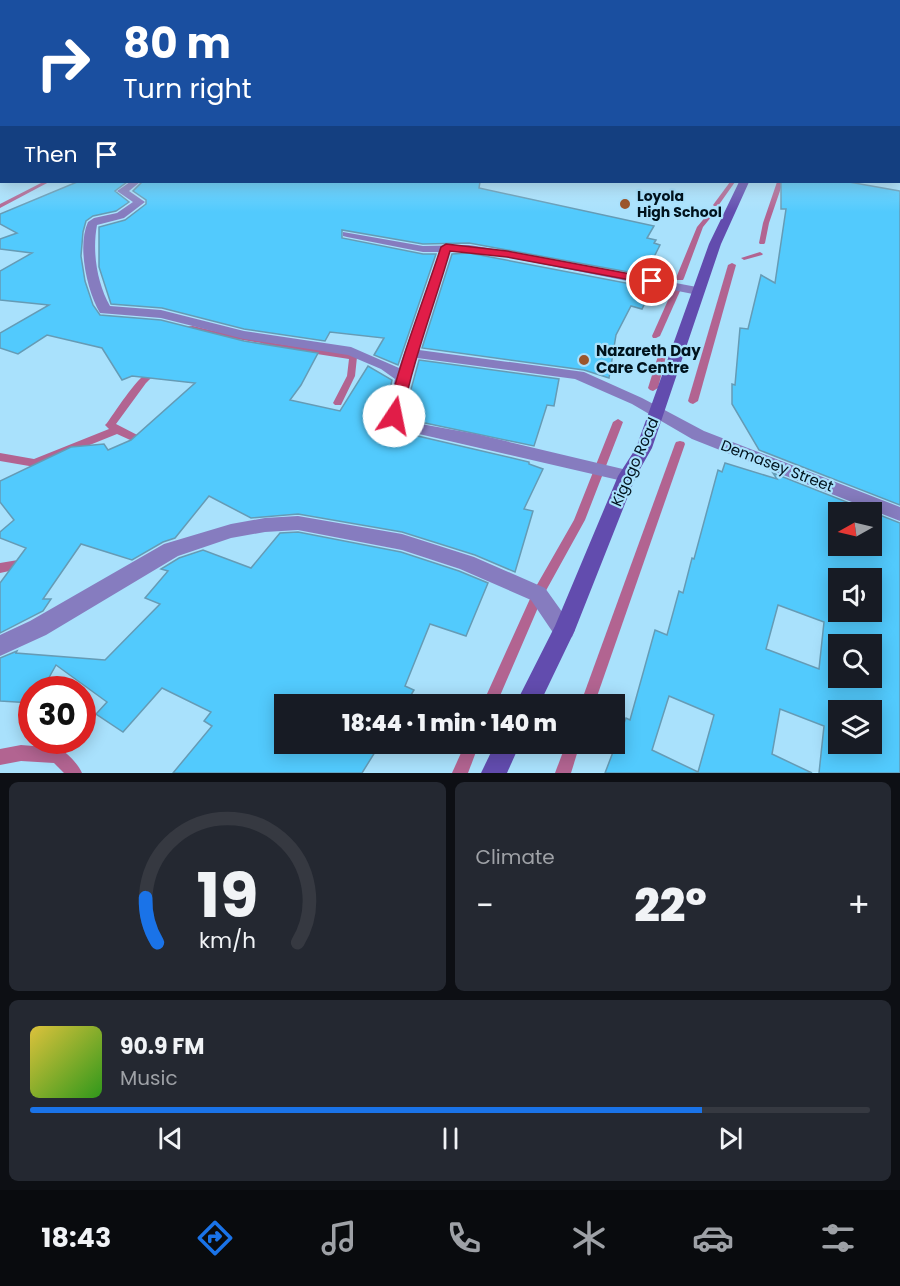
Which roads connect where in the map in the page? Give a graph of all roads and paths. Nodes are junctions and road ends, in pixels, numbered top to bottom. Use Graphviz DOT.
graph roads {
  1 [pos="134,183"];
  2 [pos="744,183"];
  3 [pos="347,234"];
  4 [pos="446,247"];
  5 [pos="698,291"];
  6 [pos="413,353"];
  7 [pos="403,377"];
  8 [pos="656,413"];
  9 [pos="627,476"];
  10 [pos="900,514"];
  11 [pos="564,630"];
  12 [pos="0,646"];
  13 [pos="532,694"];
  14 [pos="503,754"];
  15 [pos="494,773"];
  1 -- 7 [label="street"];
  2 -- 5 [label="main road, Kigogo Road"];
  3 -- 4 [label="street"];
  4 -- 5 [label="street"];
  4 -- 6 [label="street"];
  5 -- 8 [label="main road, Kigogo Road"];
  6 -- 7 [label="street"];
  6 -- 8 [label="street, Demasey Street"];
  7 -- 9 [label="street"];
  8 -- 9 [label="main road, Kigogo Road"];
  8 -- 10 [label="street, Demasey Street"];
  9 -- 11 [label="main road, Kigogo Road"];
  11 -- 12 [label="street"];
  11 -- 13 [label="main road, Kigogo Road"];
  14 -- 15 [label="main road"];
}
